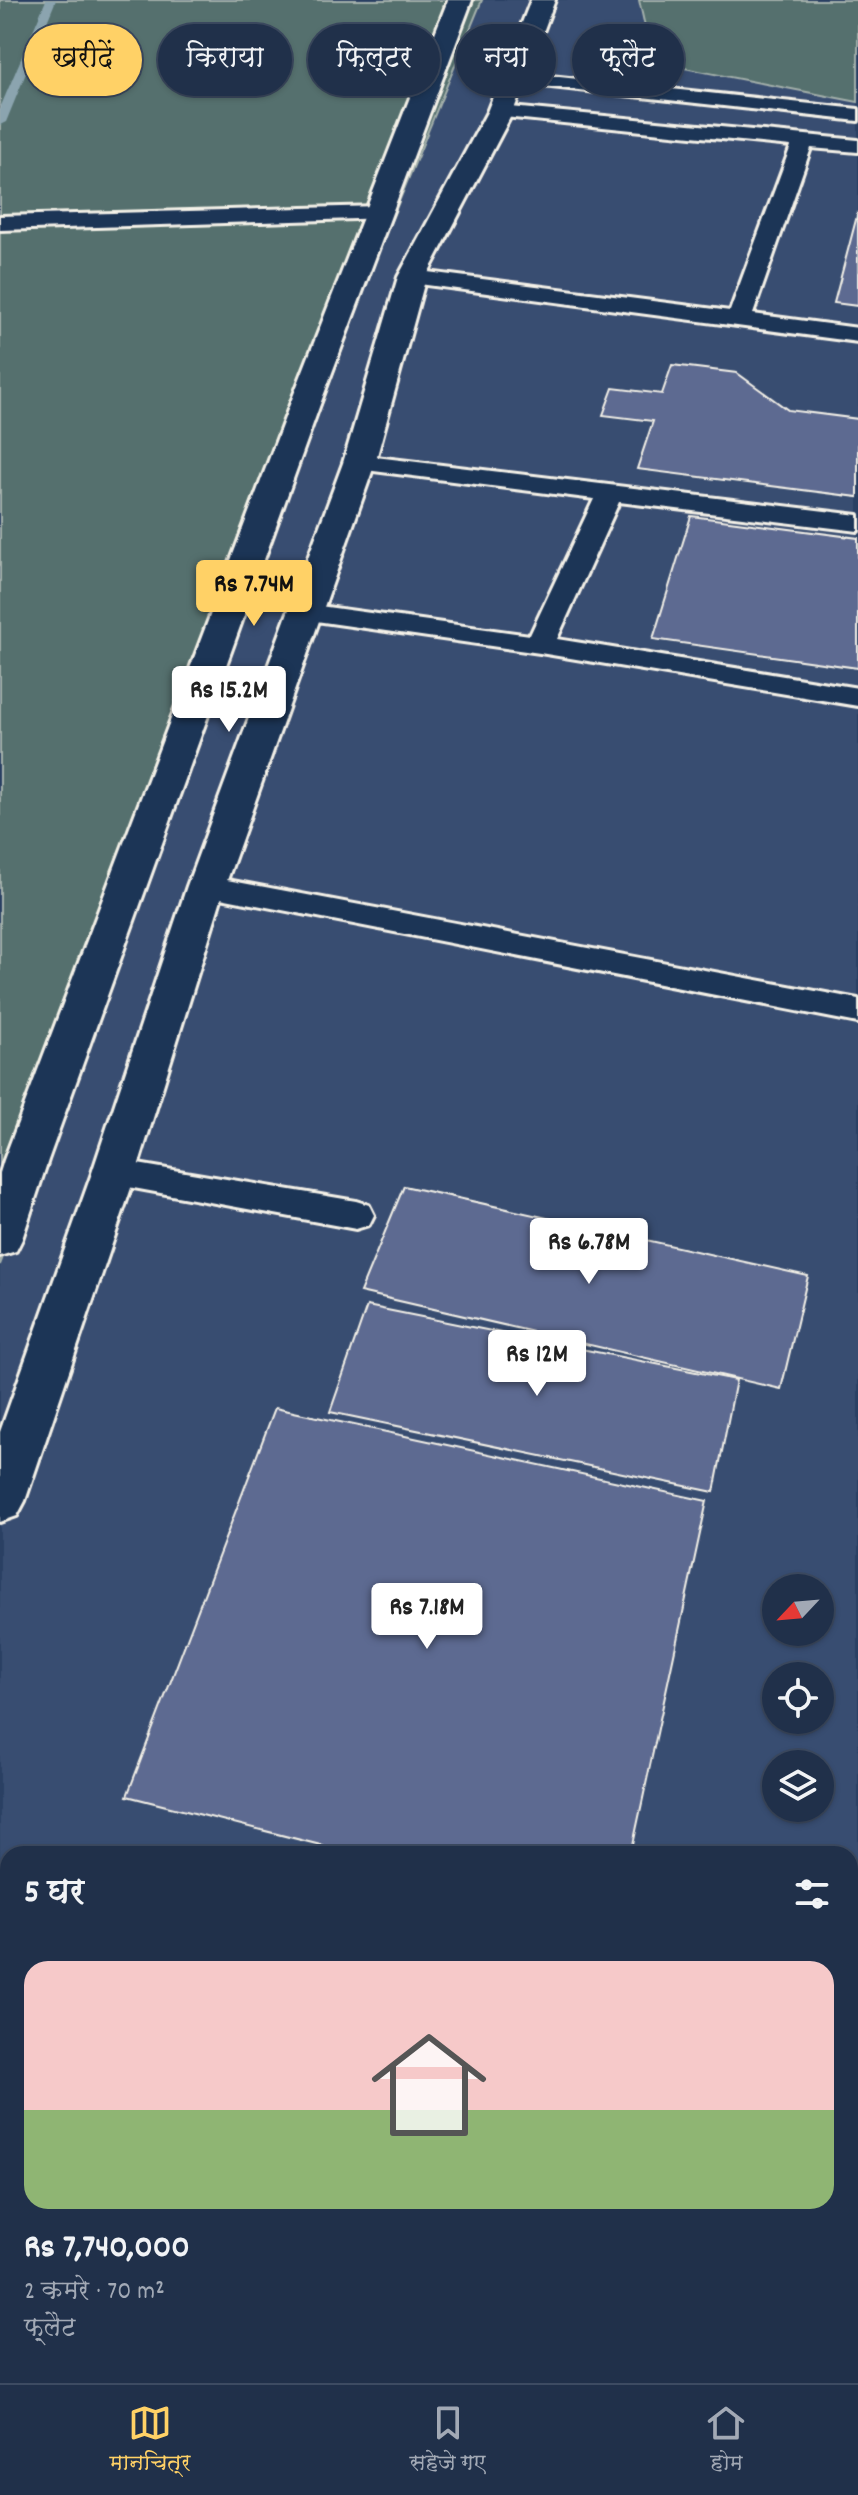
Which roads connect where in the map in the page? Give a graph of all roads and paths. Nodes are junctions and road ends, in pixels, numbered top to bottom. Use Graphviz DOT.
graph roads {
  1 [pos="460,0"];
  2 [pos="543,0"];
  3 [pos="534,24"];
  4 [pos="556,83"];
  5 [pos="506,96"];
  6 [pos="500,112"];
  7 [pos="858,115"];
  8 [pos="803,141"];
  9 [pos="858,146"];
  10 [pos="380,213"];
  11 [pos="0,223"];
  12 [pos="412,277"];
  13 [pos="739,320"];
  14 [pos="858,335"];
  15 [pos="359,463"];
  16 [pos="610,492"];
  17 [pos="858,523"];
  18 [pos="305,612"];
  19 [pos="540,645"];
  20 [pos="858,697"];
  21 [pos="206,886"];
  22 [pos="858,1011"];
  23 [pos="114,1173"];
  24 [pos="356,1215"];
  25 [pos="0,1239"];
  26 [pos="0,1501"];
  1 -- 10 [label="street"];
  2 -- 3 [label="street"];
  4 -- 7 [label="lane"];
  5 -- 6 [label="street"];
  6 -- 8 [label="lane"];
  6 -- 12 [label="street"];
  8 -- 9 [label="lane"];
  8 -- 13 [label="lane"];
  10 -- 11 [label="lane"];
  10 -- 25 [label="street"];
  12 -- 13 [label="lane"];
  12 -- 15 [label="street"];
  13 -- 14 [label="lane"];
  15 -- 16 [label="lane"];
  15 -- 18 [label="street"];
  16 -- 17 [label="lane"];
  16 -- 19 [label="lane"];
  18 -- 19 [label="lane"];
  18 -- 21 [label="street"];
  19 -- 20 [label="lane"];
  21 -- 22 [label="lane"];
  21 -- 23 [label="street"];
  23 -- 24 [label="lane"];
  23 -- 26 [label="street"];
}
